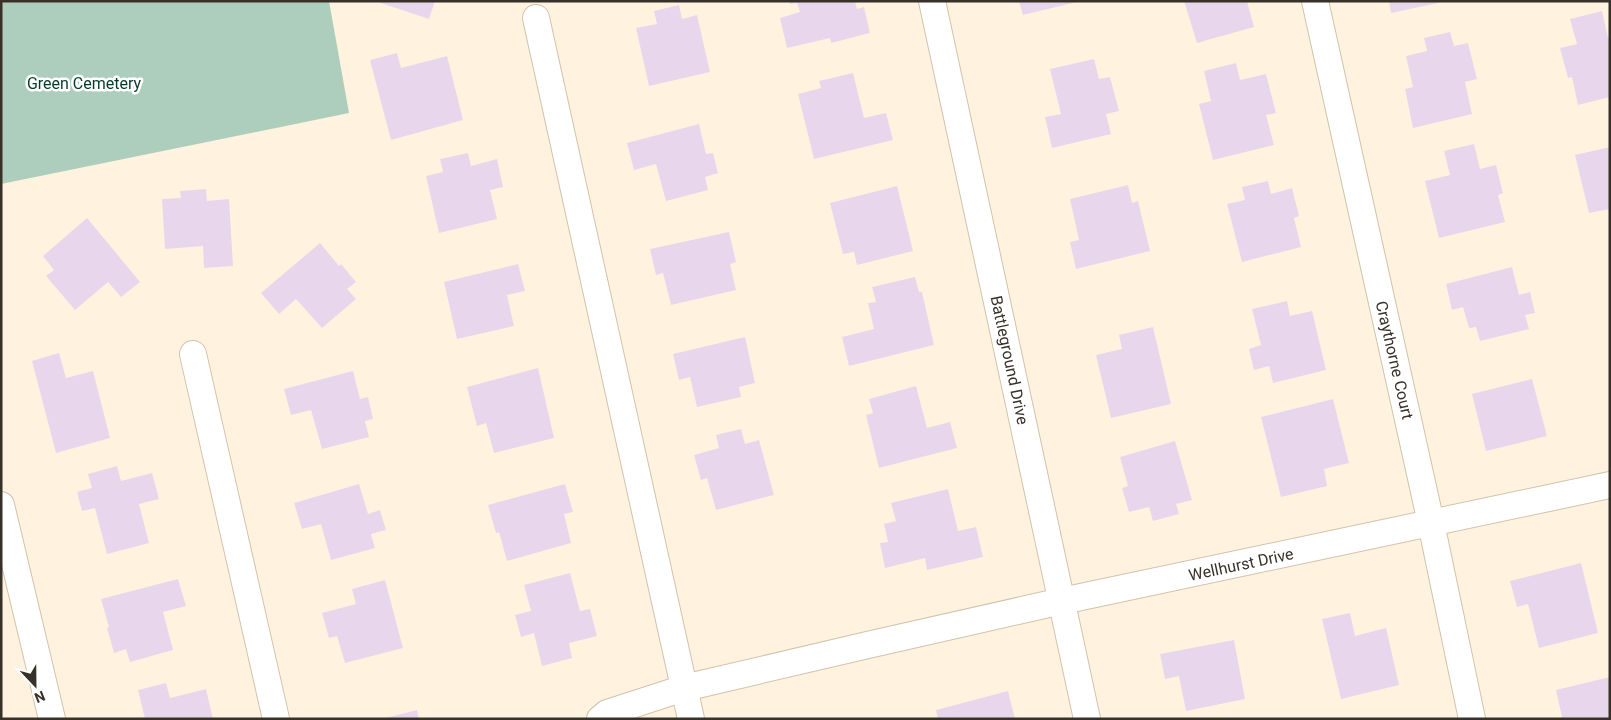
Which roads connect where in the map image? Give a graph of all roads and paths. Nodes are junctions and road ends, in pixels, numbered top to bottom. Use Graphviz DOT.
graph roads {
  1 [pos="932,1"];
  2 [pos="1315,1"];
  3 [pos="536,18"];
  4 [pos="193,354"];
  5 [pos="1610,486"];
  6 [pos="1,505"];
  7 [pos="1431,523"];
  8 [pos="1062,601"];
  9 [pos="684,688"];
  10 [pos="52,719"];
  11 [pos="276,719"];
  12 [pos="600,719"];
  13 [pos="691,719"];
  14 [pos="1087,719"];
  15 [pos="1472,719"];
  1 -- 8 [label="street, Battleground Drive"];
  2 -- 7 [label="street, Craythorne Court"];
  3 -- 9 [label="street"];
  4 -- 11 [label="street"];
  5 -- 7 [label="street, Wellhurst Drive"];
  6 -- 10 [label="street"];
  7 -- 8 [label="street, Wellhurst Drive"];
  7 -- 15 [label="street, Craythorne Court"];
  8 -- 9 [label="street, Wellhurst Drive"];
  8 -- 14 [label="street, Battleground Drive"];
  9 -- 12 [label="street, Wellhurst Drive"];
  9 -- 13 [label="street"];
}
